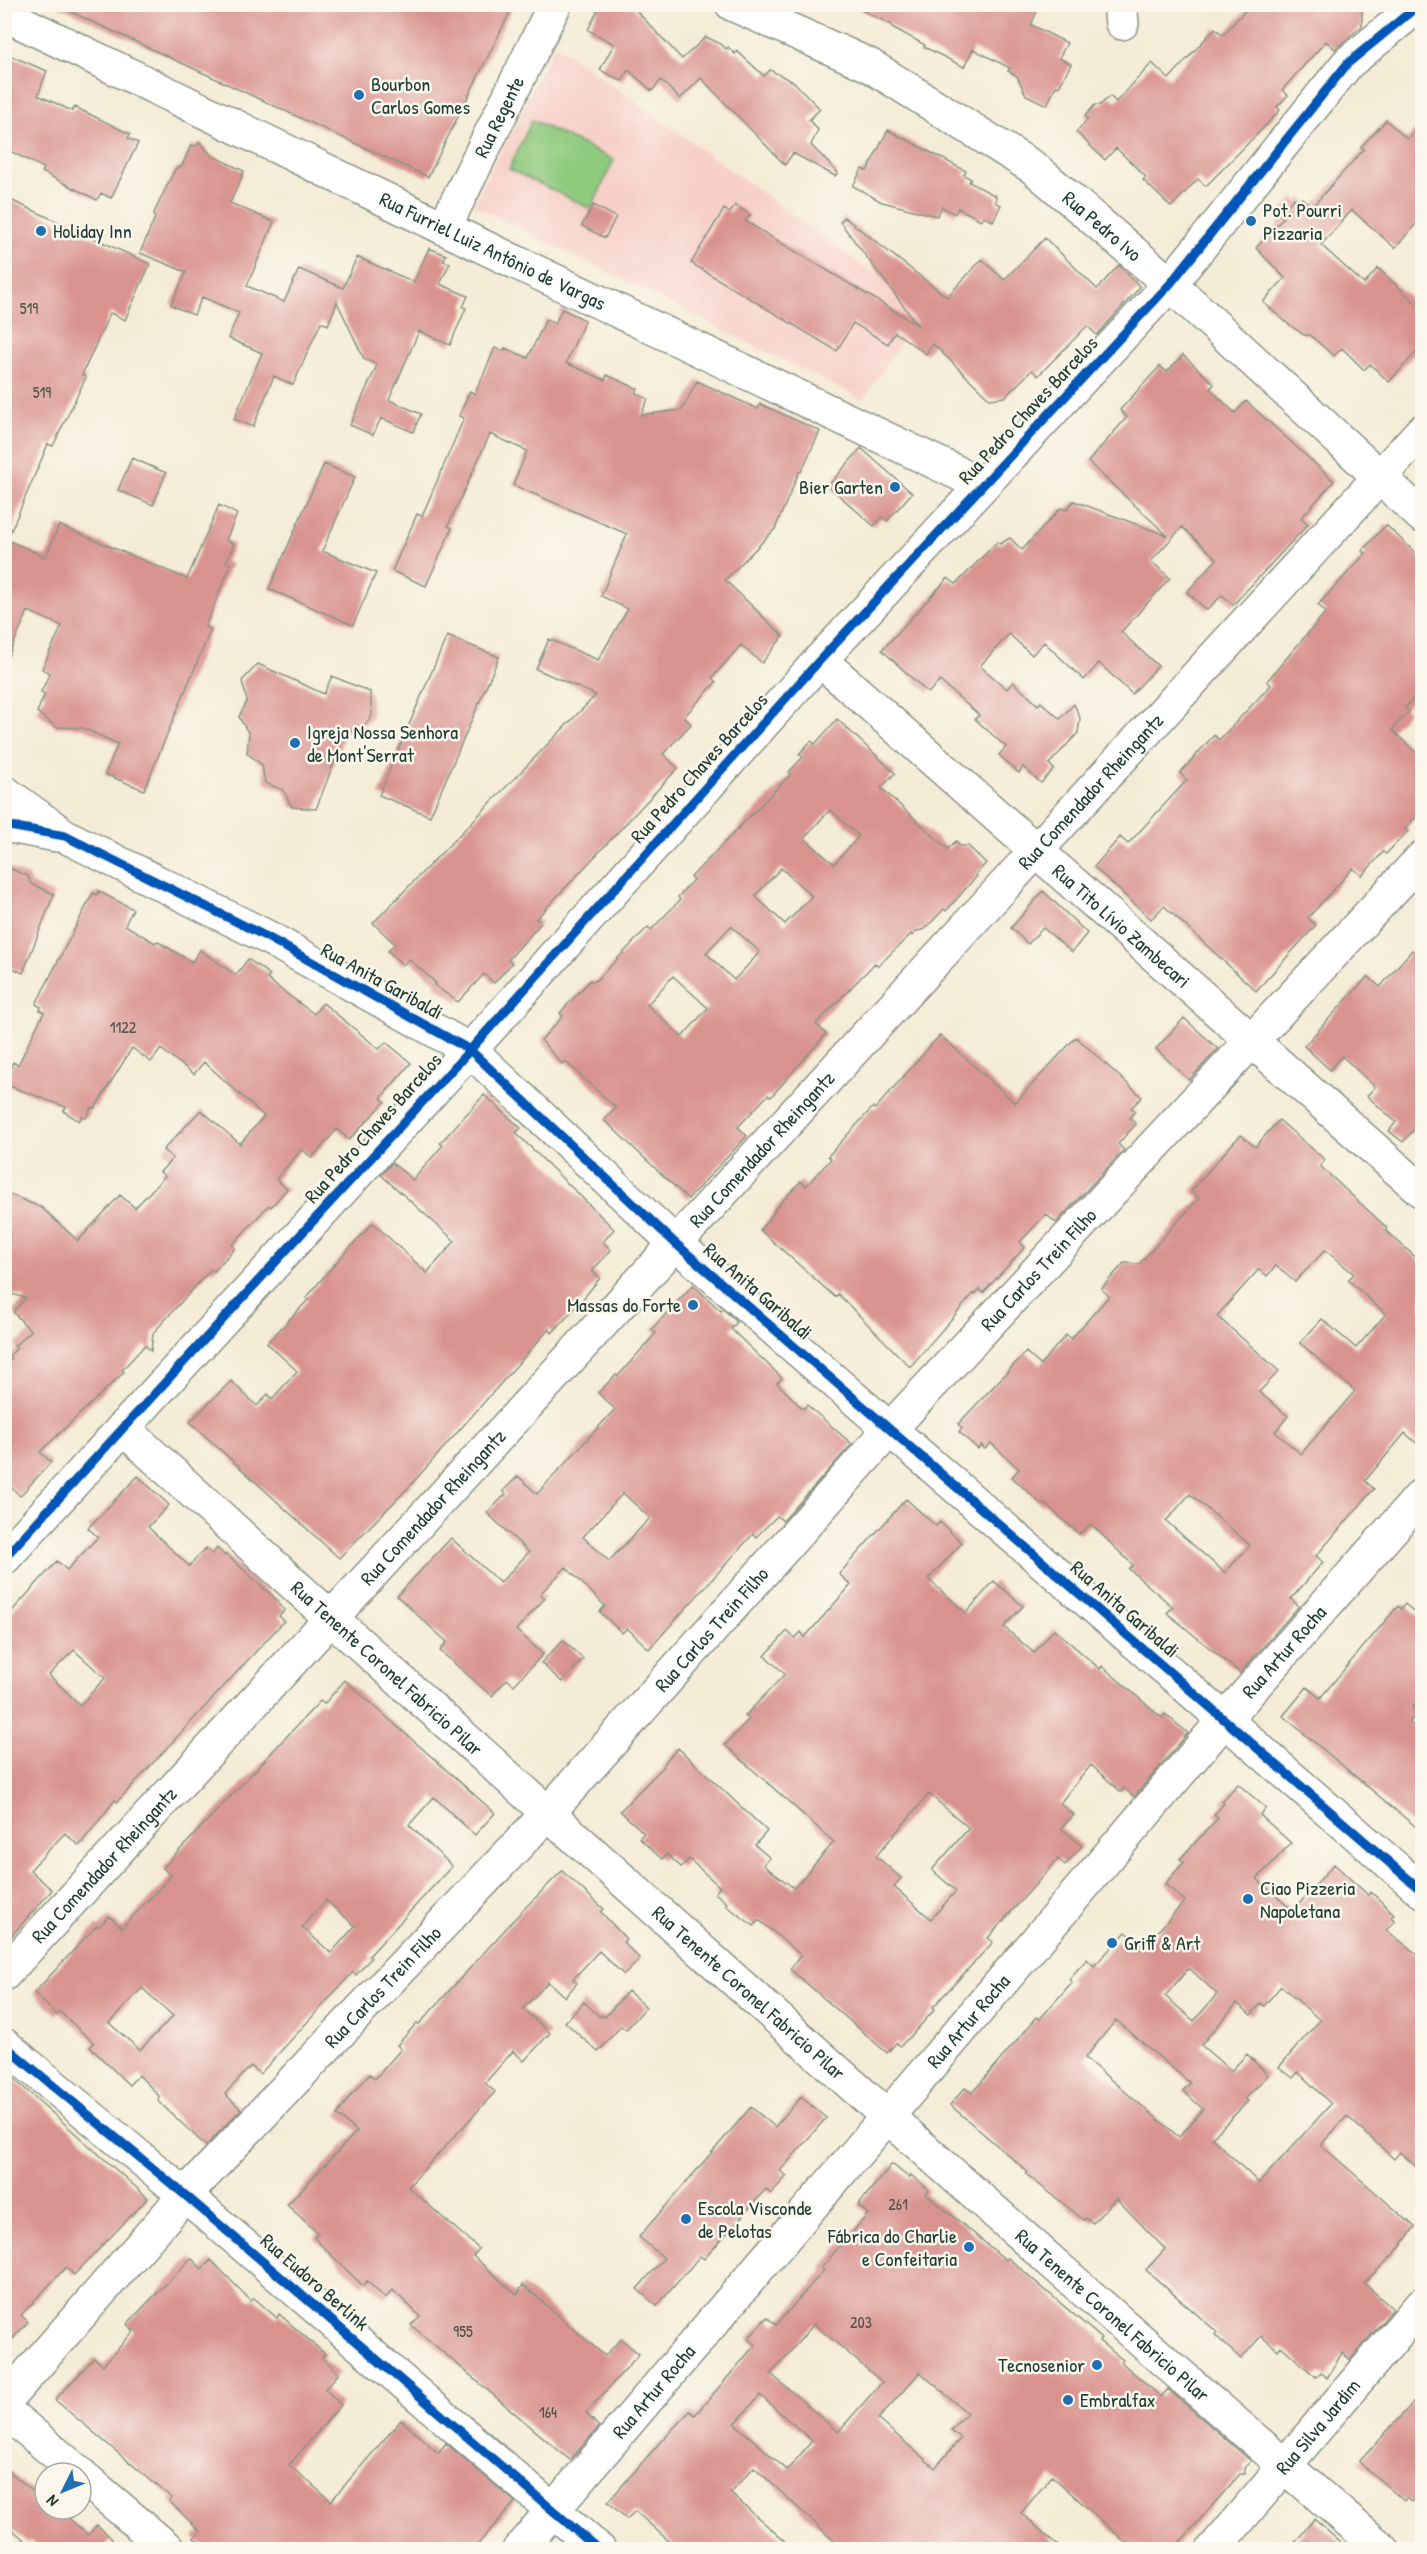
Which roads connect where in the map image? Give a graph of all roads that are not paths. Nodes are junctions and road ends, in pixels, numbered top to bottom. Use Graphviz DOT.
graph roads {
  1 [pos="555,4"];
  2 [pos="732,4"];
  3 [pos="1420,4"];
  4 [pos="4,14"];
  5 [pos="444,228"];
  6 [pos="1170,284"];
  7 [pos="1422,431"];
  8 [pos="1380,476"];
  9 [pos="983,485"];
  10 [pos="1422,516"];
  11 [pos="820,660"];
  12 [pos="4,792"];
  13 [pos="4,810"];
  14 [pos="4,825"];
  15 [pos="65,836"];
  16 [pos="1035,852"];
  17 [pos="1422,858"];
  18 [pos="1251,1041"];
  19 [pos="470,1050"];
  20 [pos="1422,1191"];
  21 [pos="675,1243"];
  22 [pos="123,1428"];
  23 [pos="890,1429"];
  24 [pos="1422,1495"];
  25 [pos="4,1558"];
  26 [pos="330,1619"];
  27 [pos="1224,1719"];
  28 [pos="548,1813"];
  29 [pos="1422,1891"];
  30 [pos="4,1974"];
  31 [pos="4,2045"];
  32 [pos="887,2116"];
  33 [pos="185,2195"];
  34 [pos="1422,2304"];
  35 [pos="4,2402"];
  36 [pos="4,2410"];
  37 [pos="65,2461"];
  38 [pos="1284,2465"];
  39 [pos="93,2485"];
  40 [pos="552,2510"];
  41 [pos="169,2550"];
  42 [pos="519,2550"];
  43 [pos="599,2550"];
  44 [pos="1213,2550"];
  45 [pos="1383,2550"];
  1 -- 5 [label="street, Rua Regente"];
  2 -- 6 [label="street, Rua Pedro Ivo"];
  3 -- 6 [label="street, Rua Pedro Chaves Barcelos"];
  4 -- 5 [label="street, Rua Furriel Luiz Antônio de Vargas"];
  5 -- 9 [label="street, Rua Furriel Luiz Antônio de Vargas"];
  6 -- 8 [label="street, Rua Pedro Ivo"];
  6 -- 9 [label="street, Rua Pedro Chaves Barcelos"];
  7 -- 8 [label="street, Rua Comendador Rheingantz"];
  8 -- 10 [label="street, Rua Pedro Ivo"];
  8 -- 16 [label="street, Rua Comendador Rheingantz"];
  9 -- 11 [label="street, Rua Pedro Chaves Barcelos"];
  11 -- 16 [label="street, Rua Tito Lívio Zambecari"];
  11 -- 19 [label="street, Rua Pedro Chaves Barcelos"];
  12 -- 15 [label="street, Rua Anita Garibaldi"];
  13 -- 15 [label="street"];
  14 -- 15 [label="street, Rua Anita Garibaldi"];
  15 -- 19 [label="street, Rua Anita Garibaldi"];
  16 -- 18 [label="street, Rua Tito Lívio Zambecari"];
  16 -- 21 [label="street, Rua Comendador Rheingantz"];
  17 -- 18 [label="street, Rua Carlos Trein Filho"];
  18 -- 20 [label="street, Rua Tito Lívio Zambecari"];
  18 -- 23 [label="street, Rua Carlos Trein Filho"];
  19 -- 21 [label="street, Rua Anita Garibaldi"];
  19 -- 22 [label="street, Rua Pedro Chaves Barcelos"];
  21 -- 23 [label="street, Rua Anita Garibaldi"];
  21 -- 26 [label="street, Rua Comendador Rheingantz"];
  22 -- 25 [label="street, Rua Pedro Chaves Barcelos"];
  22 -- 26 [label="street, Rua Tenente Coronel Fabricio Pilar"];
  23 -- 27 [label="street, Rua Anita Garibaldi"];
  23 -- 28 [label="street, Rua Carlos Trein Filho"];
  24 -- 27 [label="street, Rua Artur Rocha"];
  26 -- 28 [label="street, Rua Tenente Coronel Fabricio Pilar"];
  26 -- 30 [label="street, Rua Comendador Rheingantz"];
  27 -- 29 [label="street, Rua Anita Garibaldi"];
  27 -- 32 [label="street, Rua Artur Rocha"];
  28 -- 32 [label="street, Rua Tenente Coronel Fabricio Pilar"];
  28 -- 33 [label="street, Rua Carlos Trein Filho"];
  31 -- 33 [label="street, Rua Eudoro Berlink"];
  32 -- 38 [label="street, Rua Tenente Coronel Fabricio Pilar"];
  32 -- 40 [label="street, Rua Artur Rocha"];
  33 -- 35 [label="street, Rua Carlos Trein Filho"];
  33 -- 40 [label="street, Rua Eudoro Berlink"];
  34 -- 38 [label="street, Rua Silva Jardim"];
  36 -- 37 [label="street"];
  38 -- 44 [label="street, Rua Silva Jardim"];
  38 -- 45 [label="street, Rua Tenente Coronel Fabricio Pilar"];
  39 -- 41 [label="street"];
  40 -- 42 [label="street, Rua Artur Rocha"];
  40 -- 43 [label="street, Rua Eudoro Berlink"];
}
